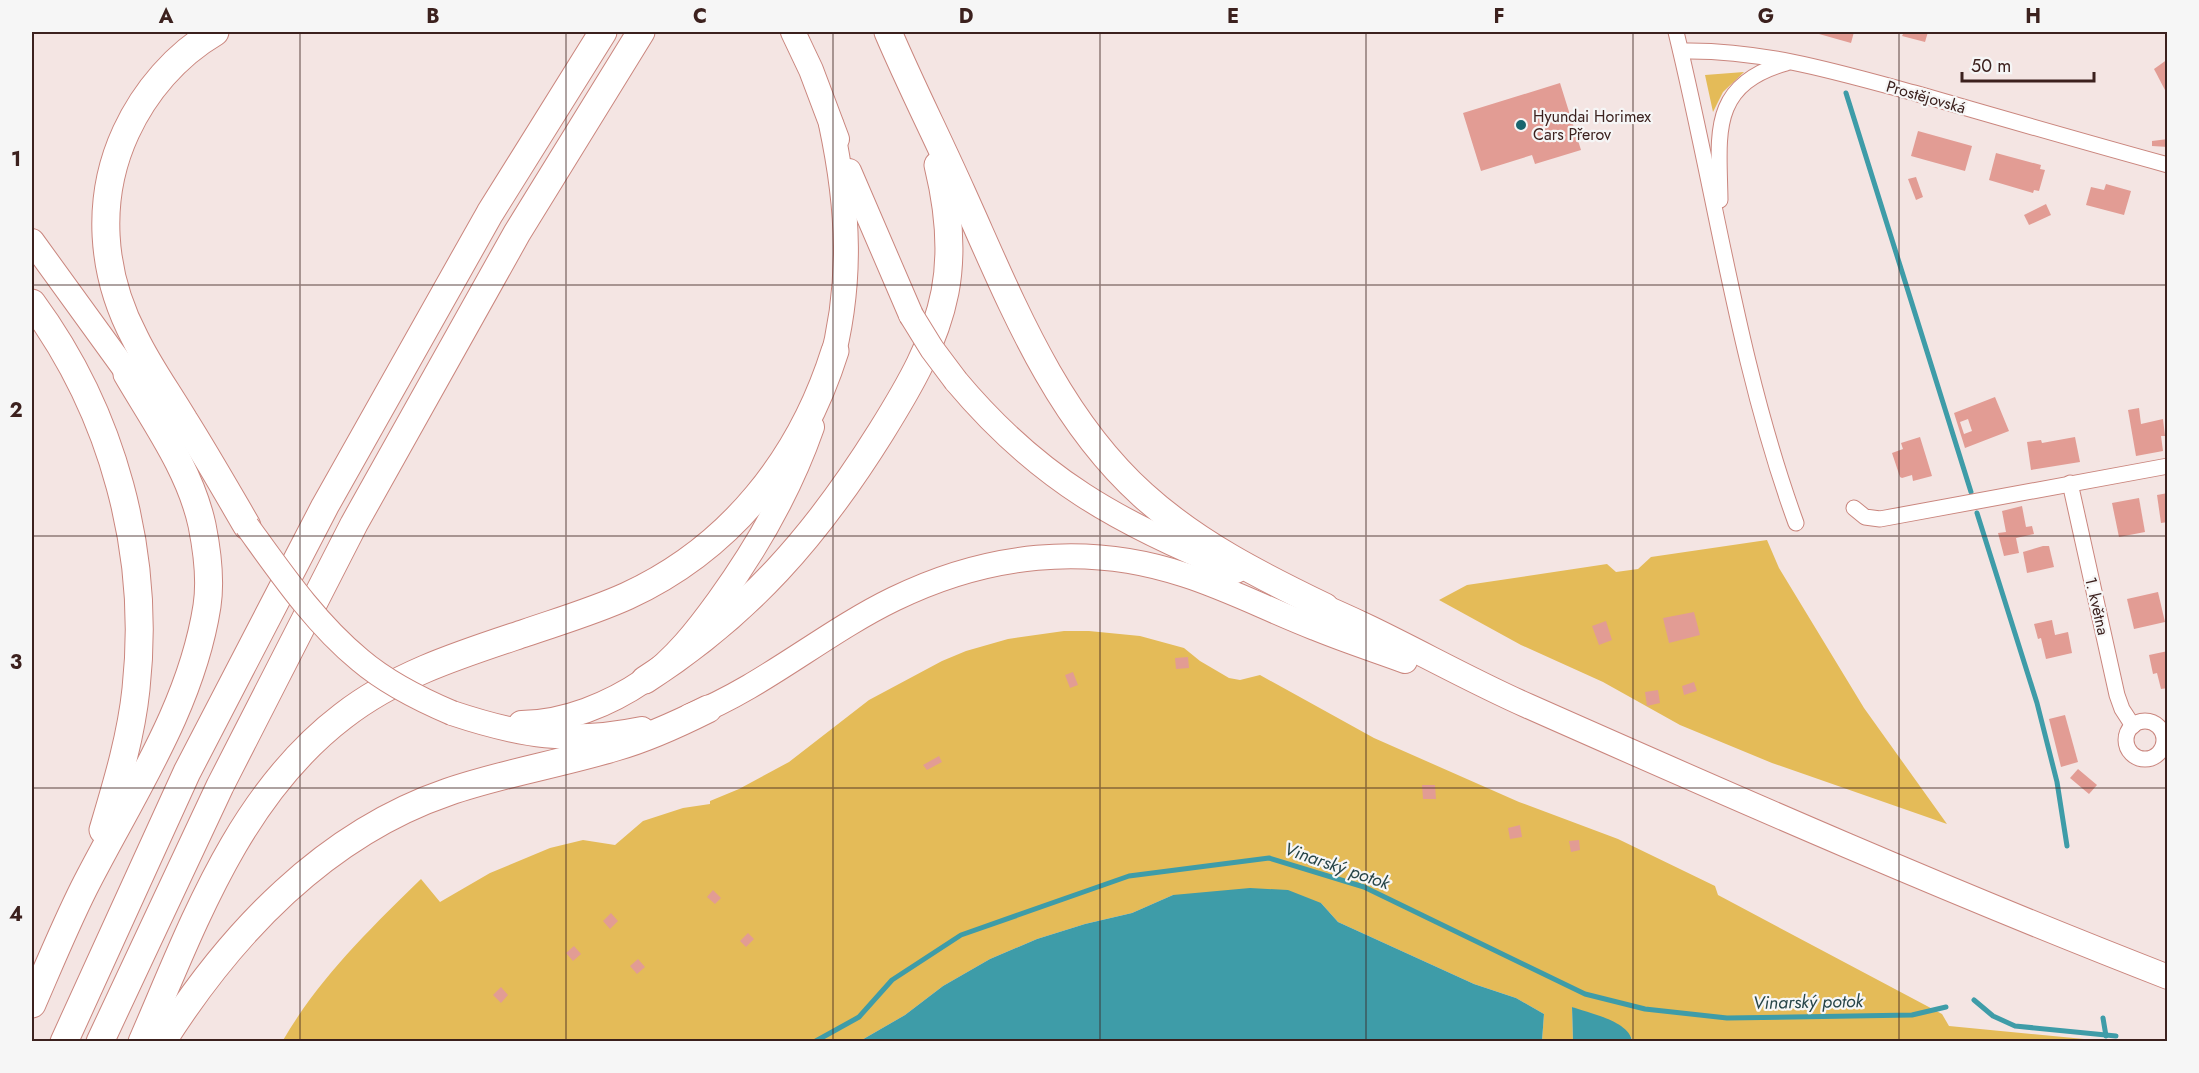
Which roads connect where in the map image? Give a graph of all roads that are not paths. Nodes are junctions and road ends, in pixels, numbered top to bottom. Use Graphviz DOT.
graph roads {
  1 [pos="215,32"];
  2 [pos="603,32"];
  3 [pos="641,32"];
  4 [pos="793,32"];
  5 [pos="888,32"];
  6 [pos="1676,32"];
  7 [pos="1681,51"];
  8 [pos="1791,62"];
  9 [pos="904,70"];
  10 [pos="831,124"];
  11 [pos="2168,165"];
  12 [pos="1720,233"];
  13 [pos="32,241"];
  14 [pos="32,303"];
  15 [pos="835,351"];
  16 [pos="127,375"];
  17 [pos="2168,466"];
  18 [pos="2070,483"];
  19 [pos="1854,508"];
  20 [pos="1796,523"];
  21 [pos="247,526"];
  22 [pos="1325,607"];
  23 [pos="645,680"];
  24 [pos="1525,705"];
  25 [pos="708,709"];
  26 [pos="452,712"];
  27 [pos="2133,726"];
  28 [pos="84,888"];
  29 [pos="2081,943"];
  30 [pos="2168,977"];
  31 [pos="2168,995"];
  32 [pos="32,1004"];
  33 [pos="64,1041"];
  34 [pos="100,1041"];
  35 [pos="142,1041"];
  36 [pos="162,1041"];
  1 -- 21 [label="highway"];
  2 -- 33 [label="highway"];
  3 -- 34 [label="highway"];
  4 -- 10 [label="main road"];
  5 -- 9 [label="highway"];
  6 -- 7 [label="street"];
  7 -- 8 [label="street, Prostějovská"];
  7 -- 12 [label="street"];
  8 -- 11 [label="street, Prostějovská"];
  8 -- 12 [label="street"];
  9 -- 22 [label="highway"];
  9 -- 23 [label="highway"];
  10 -- 15 [label="main road"];
  10 -- 22 [label="main road, bridge"];
  12 -- 20 [label="street"];
  13 -- 16 [label="main road"];
  14 -- 28 [label="highway"];
  15 -- 23 [label="main road"];
  15 -- 35 [label="highway"];
  16 -- 21 [label="main road"];
  16 -- 28 [label="highway"];
  17 -- 18 [label="street"];
  18 -- 19 [label="street"];
  18 -- 27 [label="street, 1. května"];
  21 -- 26 [label="main road, bridge"];
  22 -- 24 [label="main road"];
  23 -- 26 [label="main road"];
  24 -- 25 [label="main road"];
  24 -- 29 [label="main road"];
  25 -- 26 [label="main road"];
  25 -- 36 [label="highway"];
  28 -- 32 [label="highway"];
  29 -- 30 [label="main road"];
  29 -- 31 [label="main road"];
}
